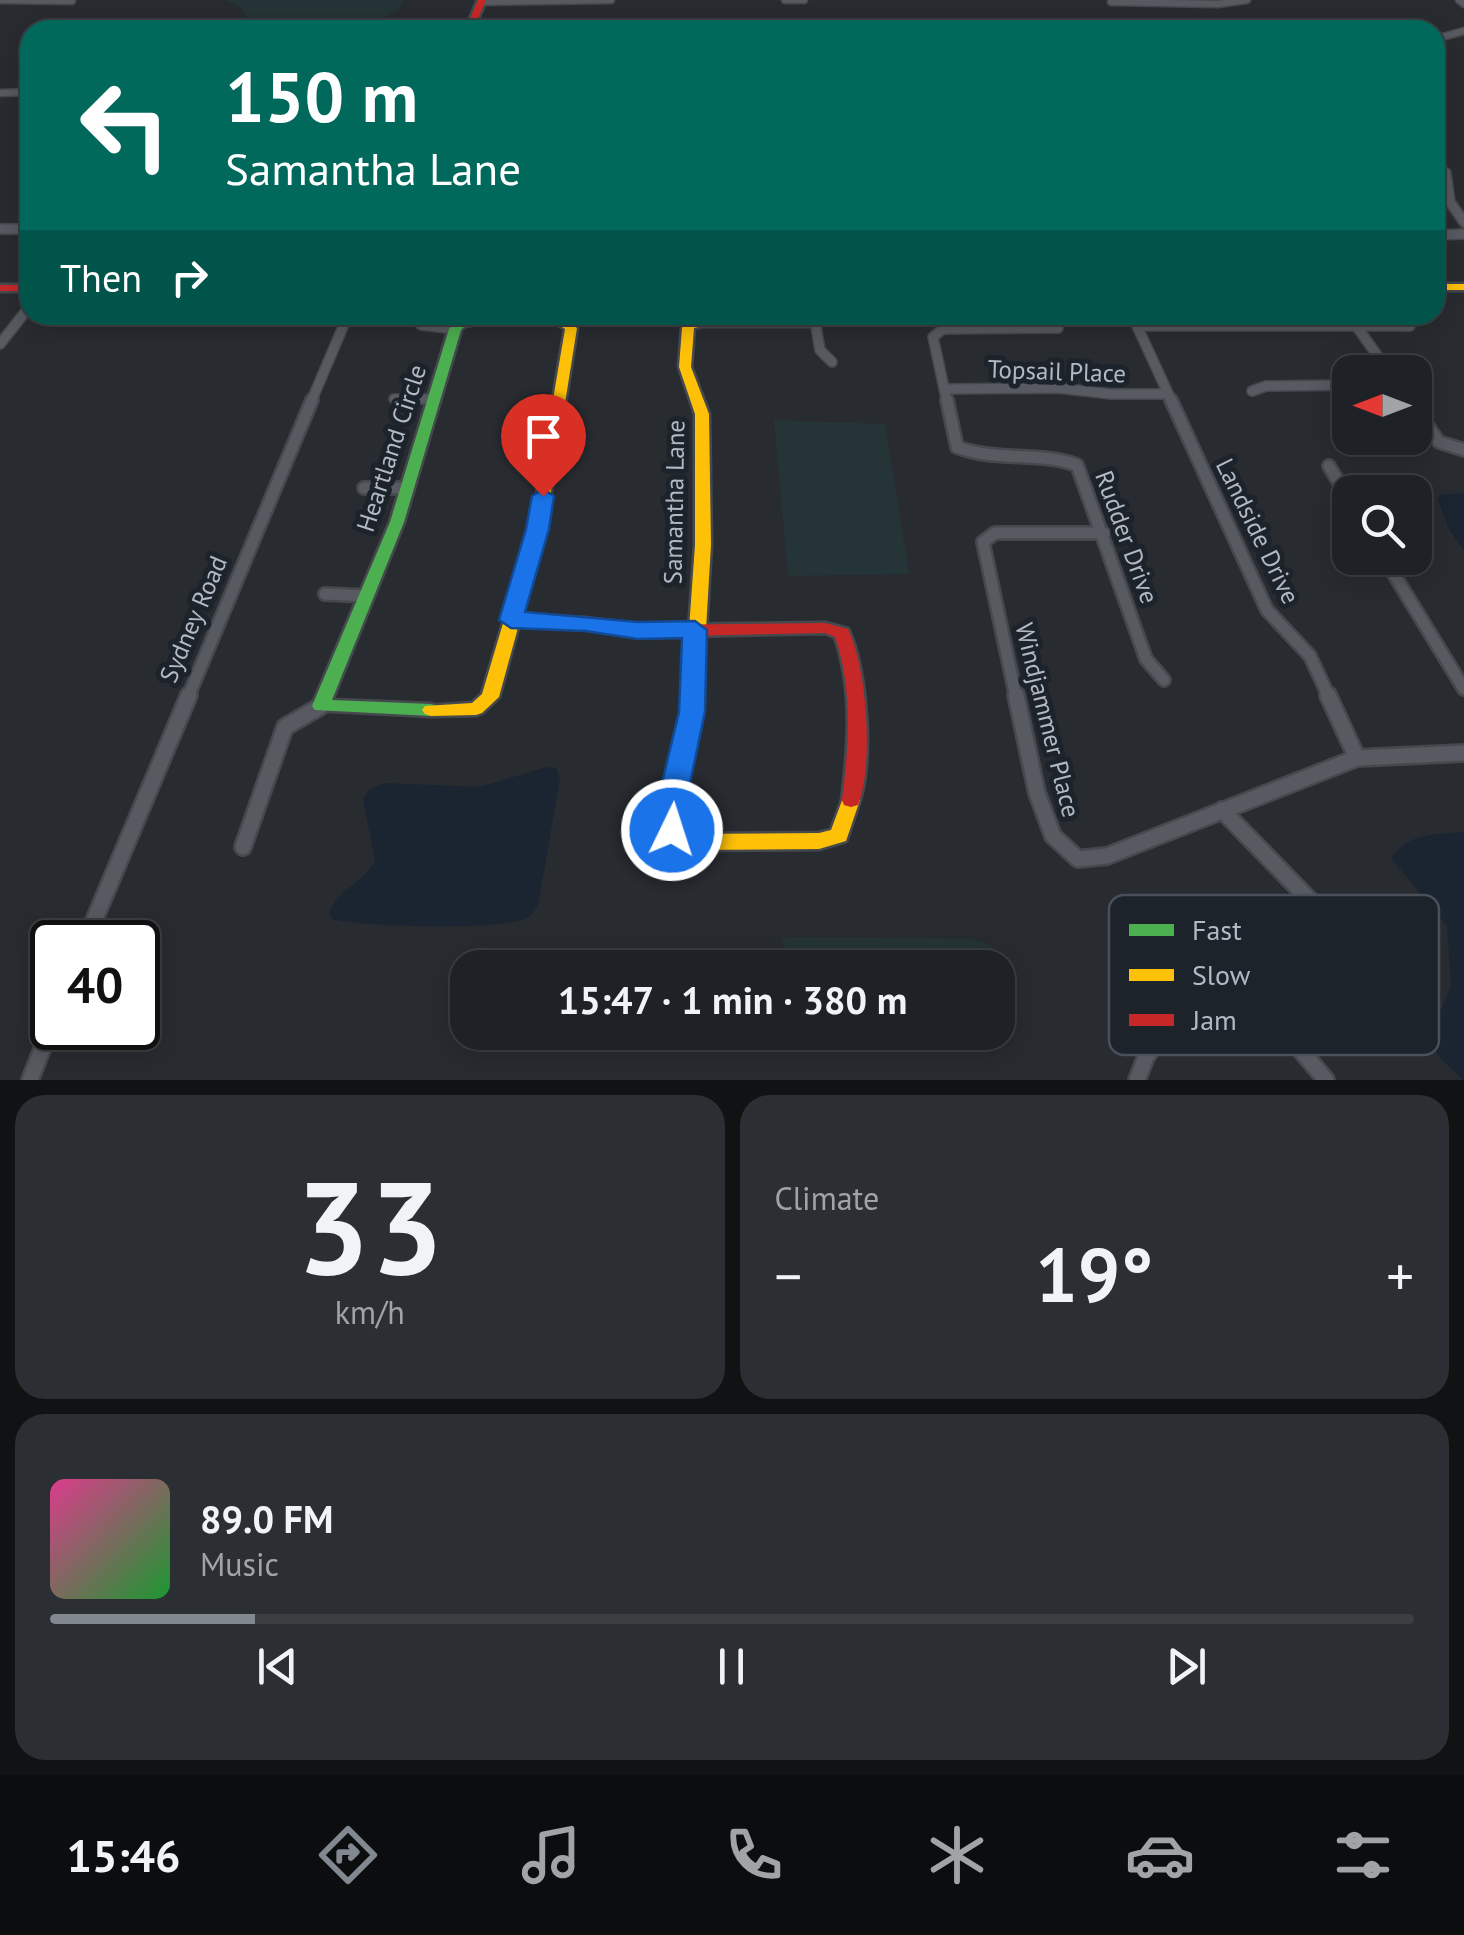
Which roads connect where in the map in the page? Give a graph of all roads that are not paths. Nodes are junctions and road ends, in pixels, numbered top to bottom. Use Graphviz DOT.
graph roads {
  1 [pos="1,0"];
  2 [pos="611,0"];
  3 [pos="785,0"];
  4 [pos="804,0"];
  5 [pos="1247,0"];
  6 [pos="72,1"];
  7 [pos="482,1"];
  8 [pos="1111,2"];
  9 [pos="1182,2"];
  10 [pos="1445,168"];
  11 [pos="1445,198"];
  12 [pos="1445,198"];
  13 [pos="1464,222"];
  14 [pos="20,319"];
  15 [pos="344,325"];
  16 [pos="422,325"];
  17 [pos="459,325"];
  18 [pos="568,325"];
  19 [pos="690,325"];
  20 [pos="816,325"];
  21 [pos="1136,325"];
  22 [pos="1293,325"];
  23 [pos="1410,326"];
  24 [pos="1357,327"];
  25 [pos="1058,328"];
  26 [pos="454,329"];
  27 [pos="0,344"];
  28 [pos="1377,355"];
  29 [pos="832,362"];
  30 [pos="1332,385"];
  31 [pos="946,389"];
  32 [pos="1252,391"];
  33 [pos="1168,394"];
  34 [pos="394,399"];
  35 [pos="434,399"];
  36 [pos="1432,432"];
  37 [pos="1464,450"];
  38 [pos="1329,466"];
  39 [pos="1334,475"];
  40 [pos="364,488"];
  41 [pos="408,488"];
  42 [pos="1104,533"];
  43 [pos="1394,575"];
  44 [pos="325,594"];
  45 [pos="367,596"];
  46 [pos="511,620"];
  47 [pos="695,630"];
  48 [pos="1164,680"];
  49 [pos="1464,690"];
  50 [pos="320,706"];
  51 [pos="1464,753"];
  52 [pos="1357,758"];
  53 [pos="1222,810"];
  54 [pos="243,847"];
  55 [pos="1304,895"];
  56 [pos="94,920"];
  57 [pos="42,1050"];
  58 [pos="1147,1055"];
  59 [pos="1305,1055"];
  60 [pos="30,1080"];
  61 [pos="1138,1080"];
  62 [pos="1326,1080"];
  1 -- 6 [label="street"];
  2 -- 7 [label="street"];
  3 -- 4 [label="street"];
  5 -- 9 [label="street"];
  8 -- 9 [label="street"];
  10 -- 11 [label="street"];
  12 -- 13 [label="street"];
  14 -- 27 [label="street"];
  15 -- 56 [label="street, Sydney Road"];
  16 -- 26 [label="street"];
  17 -- 26 [label="street"];
  18 -- 46 [label="street"];
  19 -- 47 [label="street, Samantha Lane"];
  20 -- 29 [label="street"];
  21 -- 33 [label="street, Landside Drive"];
  22 -- 24 [label="street"];
  23 -- 24 [label="street"];
  24 -- 28 [label="street"];
  25 -- 31 [label="street, Rudder Drive"];
  26 -- 35 [label="street, Heartland Circle"];
  30 -- 32 [label="street"];
  31 -- 33 [label="street, Topsail Place"];
  31 -- 42 [label="street, Rudder Drive"];
  33 -- 52 [label="street, Landside Drive"];
  34 -- 35 [label="street"];
  35 -- 41 [label="street, Heartland Circle"];
  36 -- 37 [label="street"];
  38 -- 39 [label="street"];
  40 -- 41 [label="street"];
  41 -- 45 [label="street, Heartland Circle"];
  42 -- 48 [label="street, Rudder Drive"];
  42 -- 53 [label="street, Windjammer Place"];
  43 -- 49 [label="street"];
  44 -- 45 [label="street"];
  45 -- 50 [label="street, Heartland Circle"];
  46 -- 47 [label="street, Samantha Lane"];
  46 -- 50 [label="street"];
  47 -- 47 [label="street, Samantha Lane"];
  50 -- 54 [label="street"];
  51 -- 52 [label="street, Windjammer Place"];
  52 -- 53 [label="street, Windjammer Place"];
  53 -- 55 [label="street"];
  57 -- 60 [label="street"];
  58 -- 61 [label="street"];
  59 -- 62 [label="street"];
}
